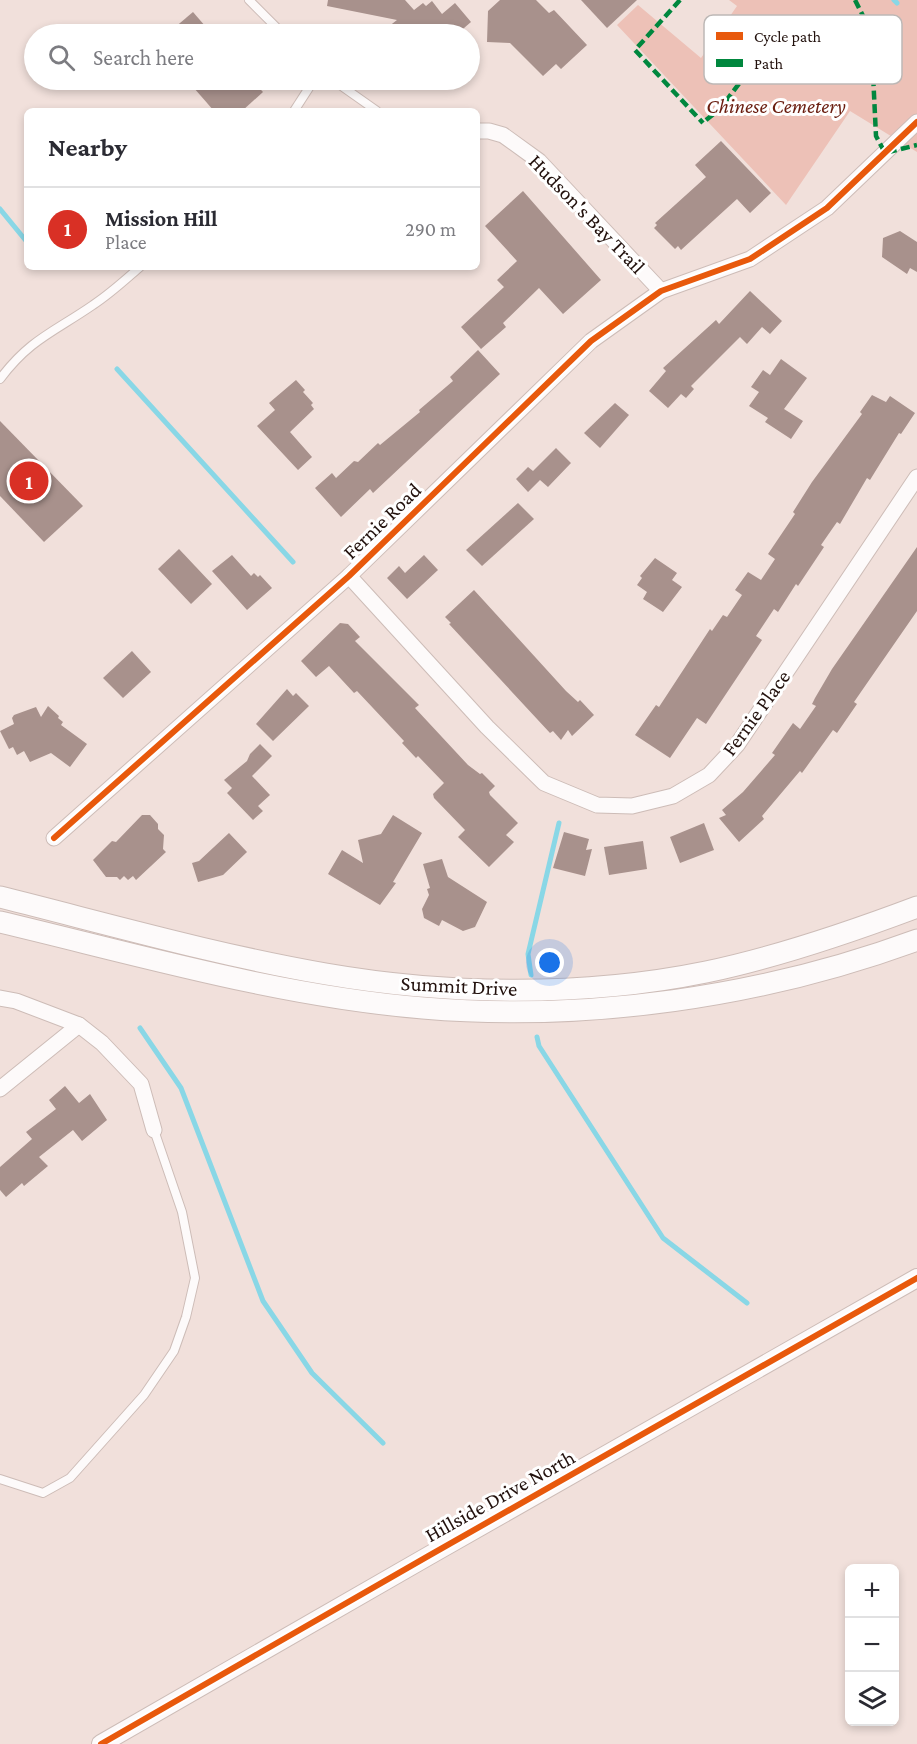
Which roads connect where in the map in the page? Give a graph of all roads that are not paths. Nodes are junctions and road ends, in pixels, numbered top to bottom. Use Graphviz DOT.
graph roads {
  1 [pos="249,0"];
  2 [pos="273,24"];
  3 [pos="308,90"];
  4 [pos="347,90"];
  5 [pos="296,108"];
  6 [pos="373,108"];
  7 [pos="917,122"];
  8 [pos="480,131"];
  9 [pos="136,270"];
  10 [pos="661,291"];
  11 [pos="0,379"];
  12 [pos="917,477"];
  13 [pos="349,576"];
  14 [pos="54,838"];
  15 [pos="0,897"];
  16 [pos="917,907"];
  17 [pos="0,922"];
  18 [pos="917,940"];
  19 [pos="0,998"];
  20 [pos="79,1026"];
  21 [pos="0,1089"];
  22 [pos="154,1130"];
  23 [pos="917,1278"];
  24 [pos="0,1479"];
  25 [pos="101,1744"];
  1 -- 2 [label="lane"];
  3 -- 5 [label="lane"];
  4 -- 6 [label="lane"];
  7 -- 10 [label="street, Fernie Road"];
  8 -- 10 [label="street, Hudson's Bay Trail"];
  9 -- 11 [label="lane"];
  10 -- 13 [label="street, Fernie Road"];
  12 -- 13 [label="street, Fernie Place"];
  13 -- 14 [label="street, Fernie Road"];
  15 -- 16 [label="main road, Summit Drive"];
  17 -- 18 [label="main road, Summit Drive"];
  19 -- 20 [label="street"];
  20 -- 21 [label="street"];
  20 -- 22 [label="street"];
  22 -- 24 [label="lane"];
  23 -- 25 [label="street, Hillside Drive North"];
}
